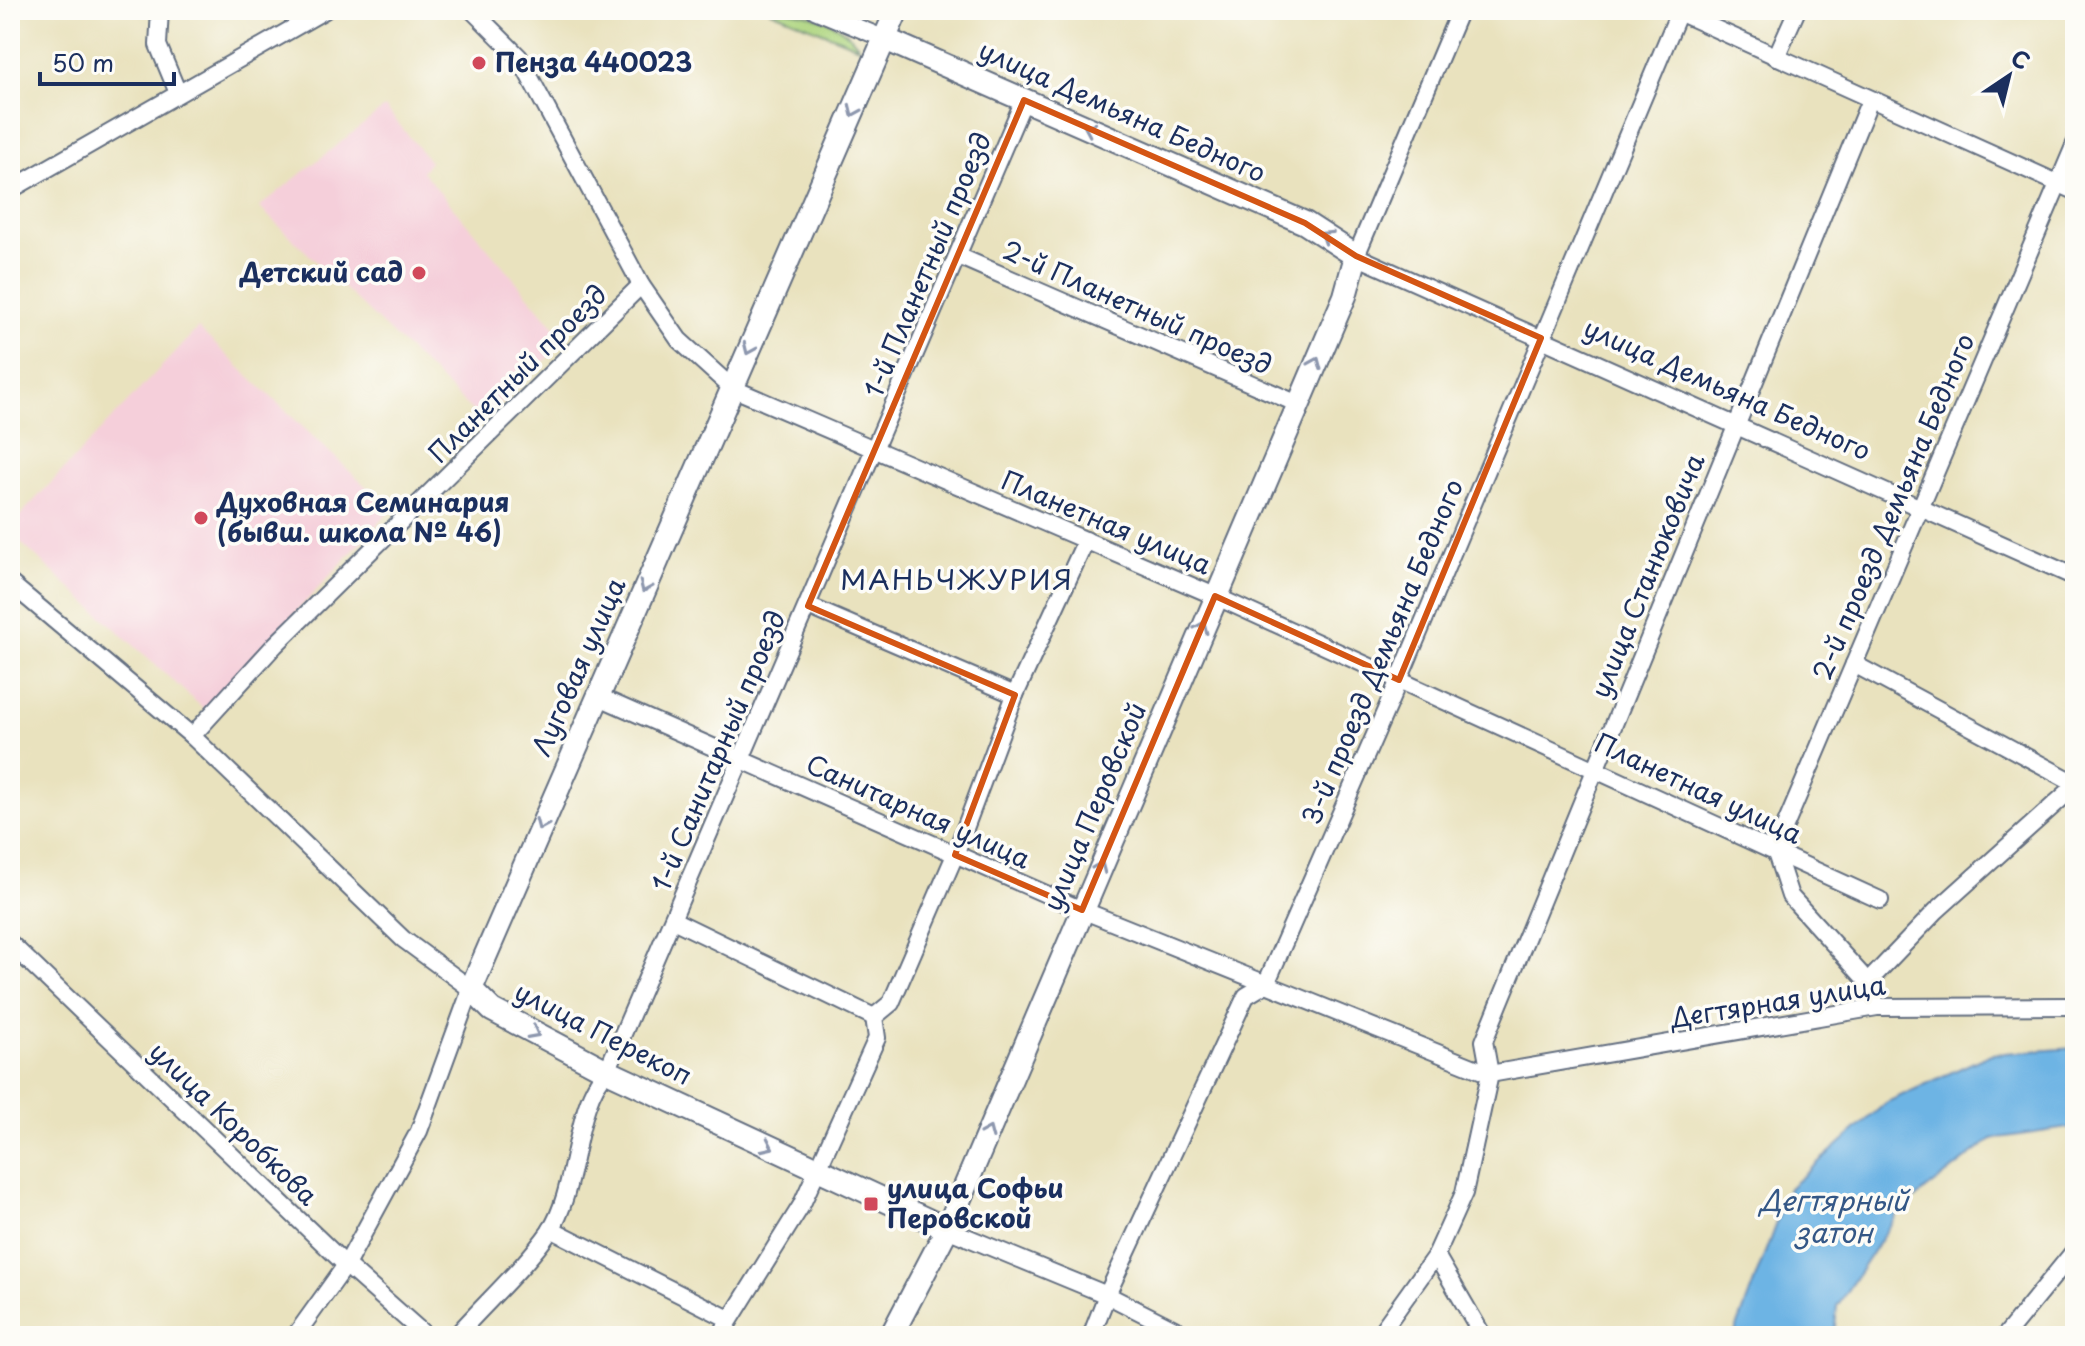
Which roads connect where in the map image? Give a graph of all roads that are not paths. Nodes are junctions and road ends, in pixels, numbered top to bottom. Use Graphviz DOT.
graph roads {
  1 [pos="160,10"];
  2 [pos="325,10"];
  3 [pos="472,10"];
  4 [pos="815,10"];
  5 [pos="897,10"];
  6 [pos="1460,10"];
  7 [pos="1797,10"];
  8 [pos="1677,11"];
  9 [pos="885,39"];
  10 [pos="1776,57"];
  11 [pos="178,93"];
  12 [pos="1024,100"];
  13 [pos="1870,100"];
  14 [pos="2075,144"];
  15 [pos="2058,183"];
  16 [pos="10,190"];
  17 [pos="2075,191"];
  18 [pos="958,256"];
  19 [pos="1356,256"];
  20 [pos="641,285"];
  21 [pos="1541,338"];
  22 [pos="732,388"];
  23 [pos="1298,404"];
  24 [pos="1736,425"];
  25 [pos="876,449"];
  26 [pos="1920,508"];
  27 [pos="1086,540"];
  28 [pos="2075,577"];
  29 [pos="10,583"];
  30 [pos="1215,596"];
  31 [pos="808,606"];
  32 [pos="1854,664"];
  33 [pos="1399,680"];
  34 [pos="1015,695"];
  35 [pos="597,696"];
  36 [pos="192,736"];
  37 [pos="741,760"];
  38 [pos="1595,768"];
  39 [pos="2075,784"];
  40 [pos="1775,850"];
  41 [pos="955,855"];
  42 [pos="1880,900"];
  43 [pos="1082,910"];
  44 [pos="673,920"];
  45 [pos="10,943"];
  46 [pos="1868,982"];
  47 [pos="1266,984"];
  48 [pos="471,989"];
  49 [pos="2075,1006"];
  50 [pos="1877,1007"];
  51 [pos="874,1017"];
  52 [pos="607,1071"];
  53 [pos="1490,1074"];
  54 [pos="819,1169"];
  55 [pos="551,1229"];
  56 [pos="947,1229"];
  57 [pos="2075,1250"];
  58 [pos="1436,1255"];
  59 [pos="346,1265"];
  60 [pos="1107,1295"];
  61 [pos="729,1319"];
  62 [pos="295,1336"];
  63 [pos="426,1336"];
  64 [pos="456,1336"];
  65 [pos="720,1336"];
  66 [pos="891,1336"];
  67 [pos="1091,1336"];
  68 [pos="1188,1336"];
  69 [pos="1378,1336"];
  70 [pos="1483,1336"];
  71 [pos="2005,1336"];
  1 -- 11 [label="street"];
  2 -- 11 [label="street"];
  3 -- 20 [label="street, Планетная улица"];
  4 -- 9 [label="street, улица Демьяна Бедного"];
  5 -- 9 [label="main road, Луговая улица"];
  6 -- 19 [label="street"];
  7 -- 10 [label="street"];
  8 -- 10 [label="street"];
  8 -- 21 [label="street, 3-й проезд Демьяна Бедного"];
  9 -- 12 [label="main road, улица Демьяна Бедного"];
  9 -- 22 [label="main road, Луговая улица, one-way"];
  10 -- 13 [label="street"];
  11 -- 16 [label="street"];
  12 -- 18 [label="street, 1-й Планетный проезд"];
  19 -- 12 [label="main road, улица Демьяна Бедного, one-way"];
  13 -- 15 [label="street"];
  13 -- 24 [label="street, улица Станюковича"];
  14 -- 15 [label="street, 2-й проезд Демьяна Бедного"];
  15 -- 17 [label="street"];
  15 -- 26 [label="street, 2-й проезд Демьяна Бедного"];
  18 -- 23 [label="street, 2-й Планетный проезд"];
  18 -- 25 [label="street, 1-й Планетный проезд"];
  19 -- 21 [label="street, улица Демьяна Бедного"];
  23 -- 19 [label="main road, улица Перовской, one-way"];
  20 -- 22 [label="street, Планетная улица"];
  20 -- 36 [label="street, Планетный проезд"];
  21 -- 24 [label="street, улица Демьяна Бедного"];
  21 -- 33 [label="street, 3-й проезд Демьяна Бедного"];
  22 -- 25 [label="street, Планетная улица"];
  22 -- 35 [label="main road, Луговая улица, one-way"];
  23 -- 30 [label="main road, улица Перовской"];
  24 -- 26 [label="street, улица Демьяна Бедного"];
  24 -- 38 [label="street, улица Станюковича"];
  25 -- 27 [label="street, Планетная улица"];
  25 -- 31 [label="street, 1-й Санитарный проезд"];
  26 -- 28 [label="street, улица Демьяна Бедного"];
  26 -- 32 [label="street, 2-й проезд Демьяна Бедного"];
  27 -- 30 [label="street, Планетная улица"];
  27 -- 34 [label="street"];
  29 -- 36 [label="street, улица Перекоп"];
  30 -- 33 [label="street, Планетная улица"];
  43 -- 30 [label="main road, улица Перовской, one-way"];
  31 -- 34 [label="street"];
  31 -- 37 [label="street, 1-й Санитарный проезд"];
  32 -- 39 [label="street"];
  32 -- 40 [label="street, 2-й проезд Демьяна Бедного"];
  33 -- 38 [label="street, Планетная улица"];
  33 -- 47 [label="street, 3-й проезд Демьяна Бедного"];
  34 -- 41 [label="street"];
  35 -- 37 [label="street, Санитарная улица"];
  35 -- 48 [label="main road, Луговая улица, one-way"];
  36 -- 48 [label="street, улица Перекоп"];
  37 -- 41 [label="street, Санитарная улица"];
  37 -- 44 [label="street, 1-й Санитарный проезд"];
  38 -- 40 [label="street, Планетная улица"];
  38 -- 53 [label="street, улица Станюковича"];
  39 -- 46 [label="street"];
  40 -- 42 [label="street, Планетная улица"];
  40 -- 46 [label="street"];
  41 -- 43 [label="street, Санитарная улица"];
  41 -- 51 [label="street"];
  43 -- 47 [label="street, Санитарная улица"];
  56 -- 43 [label="main road, улица Перовской, one-way"];
  44 -- 51 [label="street"];
  44 -- 52 [label="street, 1-й Санитарный проезд"];
  45 -- 59 [label="street, улица Коробкова"];
  46 -- 50 [label="street"];
  47 -- 53 [label="street, Санитарная улица"];
  47 -- 60 [label="street, 3-й проезд Демьяна Бедного"];
  48 -- 52 [label="main road, улица Перекоп, one-way"];
  48 -- 59 [label="street, Луговая улица"];
  49 -- 50 [label="street, Дегтярная улица"];
  50 -- 53 [label="street, Дегтярная улица"];
  51 -- 54 [label="street"];
  52 -- 54 [label="main road, улица Перекоп, one-way"];
  52 -- 55 [label="street, 1-й Санитарный проезд"];
  53 -- 58 [label="street, улица Станюковича"];
  54 -- 56 [label="main road, улица Перекоп"];
  54 -- 61 [label="street"];
  55 -- 61 [label="street"];
  55 -- 64 [label="street"];
  56 -- 60 [label="street, улица Перекоп"];
  56 -- 66 [label="main road, улица Перовской"];
  57 -- 71 [label="street"];
  58 -- 69 [label="street, улица Станюковича"];
  58 -- 70 [label="street"];
  59 -- 62 [label="street, Луговая улица"];
  59 -- 63 [label="street, улица Коробкова"];
  60 -- 67 [label="street, 3-й проезд Демьяна Бедного"];
  60 -- 68 [label="street, улица Перекоп"];
  61 -- 65 [label="street"];
}
